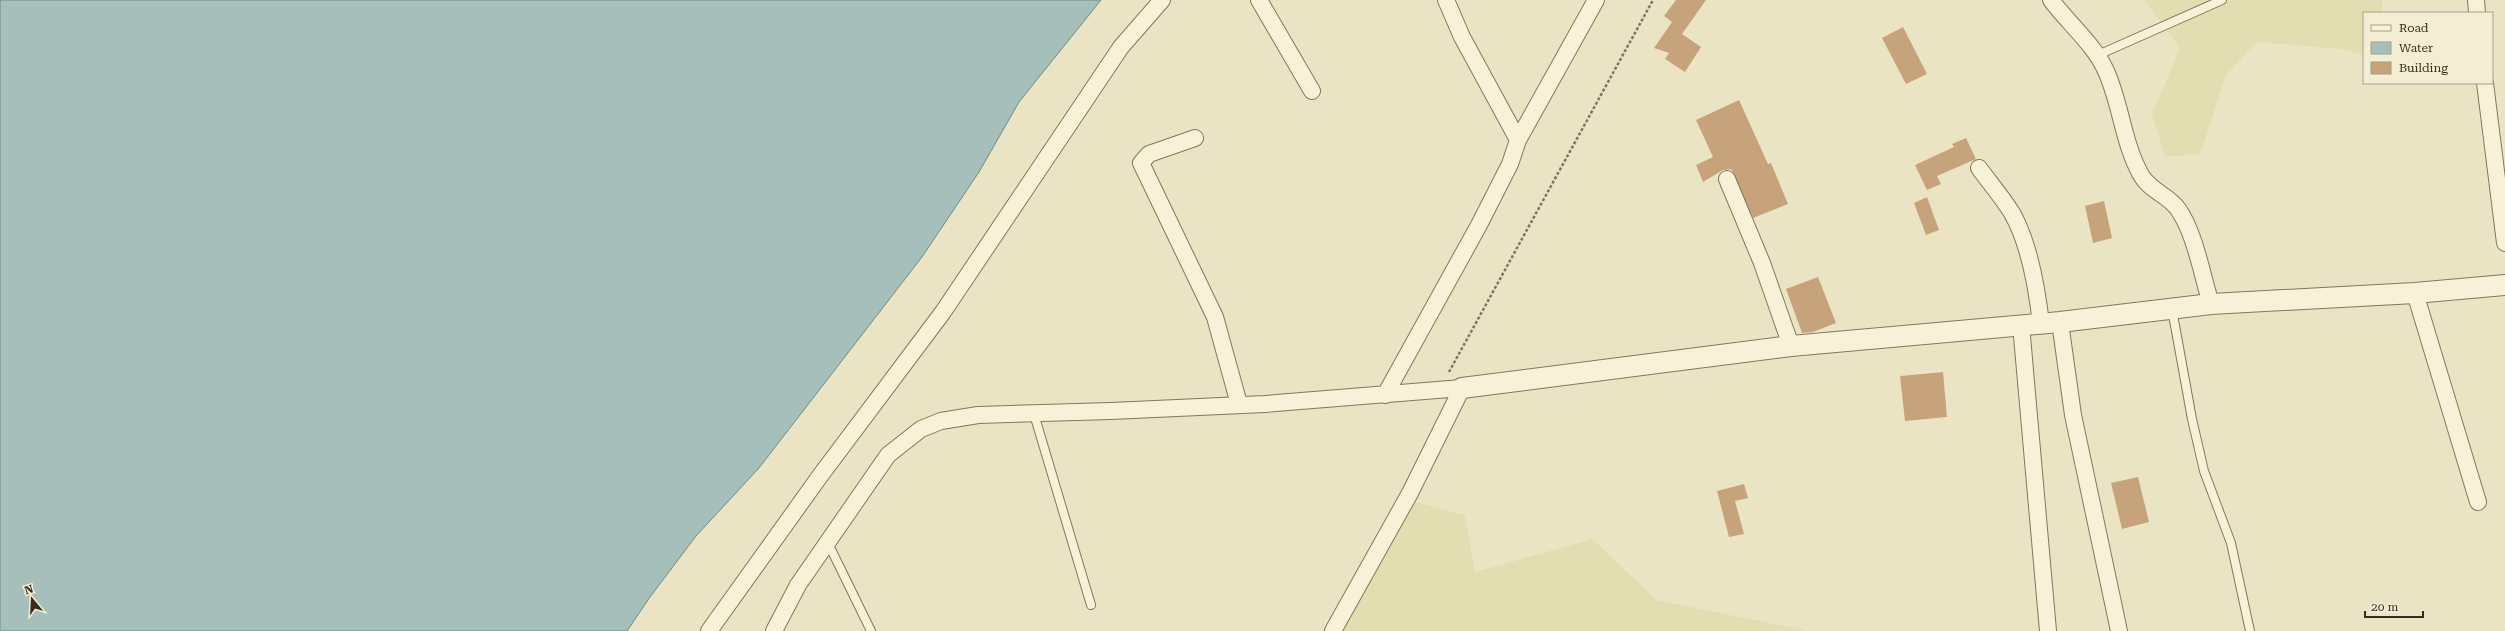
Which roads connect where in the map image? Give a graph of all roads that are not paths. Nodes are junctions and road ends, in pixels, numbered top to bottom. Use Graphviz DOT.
graph roads {
  1 [pos="1162,0"];
  2 [pos="1259,0"];
  3 [pos="1446,0"];
  4 [pos="1596,0"];
  5 [pos="2051,0"];
  6 [pos="2222,0"];
  7 [pos="2476,0"];
  8 [pos="2477,12"];
  9 [pos="2098,55"];
  10 [pos="2485,84"];
  11 [pos="1312,91"];
  12 [pos="1195,138"];
  13 [pos="1518,140"];
  14 [pos="1979,168"];
  15 [pos="1727,179"];
  16 [pos="2505,244"];
  17 [pos="2505,285"];
  18 [pos="2415,293"];
  19 [pos="2211,304"];
  20 [pos="2172,309"];
  21 [pos="2051,323"];
  22 [pos="2021,325"];
  23 [pos="1791,346"];
  24 [pos="1462,388"];
  25 [pos="1385,394"];
  26 [pos="1239,404"];
  27 [pos="1034,414"];
  28 [pos="2478,502"];
  29 [pos="828,543"];
  30 [pos="1091,605"];
  31 [pos="709,631"];
  32 [pos="774,631"];
  33 [pos="871,631"];
  34 [pos="1333,631"];
  35 [pos="2048,631"];
  36 [pos="2119,631"];
  37 [pos="2250,631"];
  1 -- 31 [label="street"];
  2 -- 11 [label="street"];
  3 -- 13 [label="street"];
  4 -- 13 [label="street"];
  5 -- 9 [label="street"];
  6 -- 9 [label="lane"];
  7 -- 8 [label="street"];
  9 -- 19 [label="street"];
  10 -- 16 [label="street"];
  12 -- 26 [label="street"];
  13 -- 25 [label="street"];
  14 -- 21 [label="street"];
  15 -- 23 [label="street"];
  17 -- 18 [label="street"];
  18 -- 19 [label="street"];
  18 -- 28 [label="street"];
  19 -- 20 [label="street"];
  20 -- 21 [label="street"];
  20 -- 37 [label="lane"];
  21 -- 22 [label="street"];
  21 -- 36 [label="street"];
  22 -- 23 [label="street"];
  22 -- 35 [label="street"];
  23 -- 24 [label="street"];
  24 -- 25 [label="street"];
  24 -- 34 [label="street"];
  25 -- 26 [label="street"];
  26 -- 27 [label="street"];
  27 -- 29 [label="street"];
  27 -- 30 [label="lane"];
  29 -- 32 [label="street"];
  29 -- 33 [label="lane"];
}
